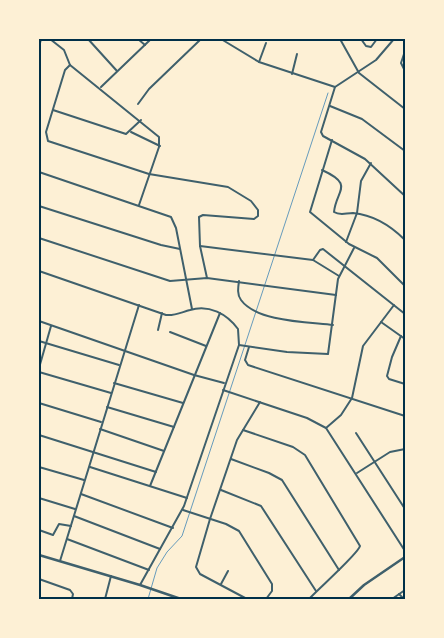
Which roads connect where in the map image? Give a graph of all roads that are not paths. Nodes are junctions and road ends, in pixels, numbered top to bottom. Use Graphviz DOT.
graph roads {
  1 [pos="41,39"];
  2 [pos="50,39"];
  3 [pos="88,39"];
  4 [pos="138,39"];
  5 [pos="152,39"];
  6 [pos="201,39"];
  7 [pos="220,39"];
  8 [pos="340,39"];
  9 [pos="361,39"];
  10 [pos="377,39"];
  11 [pos="394,39"];
  12 [pos="266,43"];
  13 [pos="145,45"];
  14 [pos="39,46"];
  15 [pos="405,51"];
  16 [pos="297,54"];
  17 [pos="259,62"];
  18 [pos="70,65"];
  19 [pos="117,71"];
  20 [pos="405,71"];
  21 [pos="359,73"];
  22 [pos="292,74"];
  23 [pos="100,87"];
  24 [pos="335,87"];
  25 [pos="138,104"];
  26 [pos="330,106"];
  27 [pos="405,109"];
  28 [pos="53,110"];
  29 [pos="141,120"];
  30 [pos="131,132"];
  31 [pos="332,140"];
  32 [pos="160,146"];
  33 [pos="405,151"];
  34 [pos="371,163"];
  35 [pos="322,170"];
  36 [pos="39,172"];
  37 [pos="150,174"];
  38 [pos="405,196"];
  39 [pos="139,205"];
  40 [pos="39,206"];
  41 [pos="357,214"];
  42 [pos="39,238"];
  43 [pos="405,240"];
  44 [pos="346,242"];
  45 [pos="200,246"];
  46 [pos="354,248"];
  47 [pos="180,249"];
  48 [pos="313,260"];
  49 [pos="344,265"];
  50 [pos="39,271"];
  51 [pos="339,276"];
  52 [pos="207,278"];
  53 [pos="186,280"];
  54 [pos="239,282"];
  55 [pos="405,286"];
  56 [pos="336,295"];
  57 [pos="139,305"];
  58 [pos="394,305"];
  59 [pos="192,309"];
  60 [pos="162,313"];
  61 [pos="220,313"];
  62 [pos="405,314"];
  63 [pos="39,322"];
  64 [pos="380,322"];
  65 [pos="333,325"];
  66 [pos="52,326"];
  67 [pos="158,330"];
  68 [pos="170,332"];
  69 [pos="401,336"];
  70 [pos="405,339"];
  71 [pos="39,341"];
  72 [pos="46,343"];
  73 [pos="238,345"];
  74 [pos="206,346"];
  75 [pos="249,347"];
  76 [pos="124,351"];
  77 [pos="120,365"];
  78 [pos="39,368"];
  79 [pos="39,372"];
  80 [pos="194,375"];
  81 [pos="114,383"];
  82 [pos="225,383"];
  83 [pos="405,384"];
  84 [pos="223,390"];
  85 [pos="111,393"];
  86 [pos="352,398"];
  87 [pos="260,402"];
  88 [pos="39,403"];
  89 [pos="183,403"];
  90 [pos="107,407"];
  91 [pos="405,416"];
  92 [pos="102,422"];
  93 [pos="174,427"];
  94 [pos="326,428"];
  95 [pos="100,429"];
  96 [pos="243,430"];
  97 [pos="356,433"];
  98 [pos="39,435"];
  99 [pos="405,449"];
  100 [pos="164,451"];
  101 [pos="94,452"];
  102 [pos="231,460"];
  103 [pos="375,461"];
  104 [pos="39,466"];
  105 [pos="89,467"];
  106 [pos="156,472"];
  107 [pos="356,474"];
  108 [pos="85,480"];
  109 [pos="150,486"];
  110 [pos="221,490"];
  111 [pos="80,494"];
  112 [pos="39,498"];
  113 [pos="187,498"];
  114 [pos="76,509"];
  115 [pos="405,509"];
  116 [pos="182,510"];
  117 [pos="74,516"];
  118 [pos="210,519"];
  119 [pos="71,526"];
  120 [pos="172,528"];
  121 [pos="39,530"];
  122 [pos="67,539"];
  123 [pos="160,549"];
  124 [pos="405,551"];
  125 [pos="39,555"];
  126 [pos="405,557"];
  127 [pos="60,562"];
  128 [pos="149,570"];
  129 [pos="339,570"];
  130 [pos="228,571"];
  131 [pos="111,576"];
  132 [pos="39,580"];
  133 [pos="221,584"];
  134 [pos="140,585"];
  135 [pos="405,590"];
  136 [pos="316,591"];
  137 [pos="399,594"];
  138 [pos="72,599"];
  139 [pos="105,599"];
  140 [pos="180,599"];
  141 [pos="247,599"];
  142 [pos="266,599"];
  143 [pos="309,599"];
  144 [pos="349,599"];
  145 [pos="392,599"];
  146 [pos="404,599"];
  1 -- 14 [label="street"];
  2 -- 18 [label="street"];
  3 -- 19 [label="street"];
  4 -- 13 [label="street"];
  5 -- 13 [label="street"];
  6 -- 25 [label="street"];
  7 -- 17 [label="street"];
  8 -- 21 [label="street"];
  9 -- 10 [label="street"];
  11 -- 21 [label="street"];
  12 -- 17 [label="street"];
  13 -- 19 [label="street"];
  15 -- 20 [label="street"];
  16 -- 22 [label="street"];
  17 -- 22 [label="street"];
  18 -- 23 [label="street"];
  18 -- 28 [label="street"];
  19 -- 23 [label="street"];
  21 -- 24 [label="street"];
  21 -- 27 [label="street"];
  22 -- 24 [label="street"];
  23 -- 29 [label="street"];
  24 -- 26 [label="street"];
  26 -- 31 [label="street"];
  26 -- 33 [label="street"];
  28 -- 30 [label="street"];
  28 -- 37 [label="street"];
  29 -- 30 [label="street"];
  29 -- 32 [label="street"];
  30 -- 32 [label="street"];
  31 -- 34 [label="street"];
  31 -- 35 [label="street"];
  32 -- 37 [label="street"];
  34 -- 38 [label="street"];
  34 -- 41 [label="street"];
  35 -- 41 [label="street"];
  35 -- 44 [label="street"];
  36 -- 39 [label="street"];
  37 -- 39 [label="street"];
  37 -- 45 [label="street"];
  39 -- 47 [label="street"];
  40 -- 47 [label="street"];
  41 -- 43 [label="street"];
  41 -- 44 [label="street"];
  42 -- 53 [label="street"];
  44 -- 46 [label="street"];
  45 -- 48 [label="street"];
  45 -- 52 [label="street"];
  46 -- 49 [label="street"];
  46 -- 55 [label="street"];
  47 -- 53 [label="street"];
  48 -- 49 [label="street"];
  48 -- 51 [label="street"];
  49 -- 51 [label="street"];
  49 -- 58 [label="street"];
  50 -- 57 [label="street"];
  51 -- 56 [label="street"];
  52 -- 53 [label="street"];
  52 -- 54 [label="street"];
  53 -- 59 [label="street"];
  54 -- 56 [label="street"];
  54 -- 65 [label="street"];
  56 -- 65 [label="street"];
  57 -- 60 [label="street"];
  57 -- 76 [label="street"];
  58 -- 62 [label="street"];
  58 -- 64 [label="street"];
  59 -- 60 [label="street"];
  59 -- 61 [label="street"];
  60 -- 67 [label="street"];
  61 -- 73 [label="street"];
  61 -- 74 [label="street"];
  63 -- 66 [label="street"];
  64 -- 69 [label="street"];
  64 -- 86 [label="street"];
  65 -- 75 [label="street"];
  66 -- 72 [label="street"];
  66 -- 76 [label="street"];
  68 -- 74 [label="street"];
  69 -- 70 [label="street"];
  69 -- 83 [label="street"];
  71 -- 72 [label="street"];
  72 -- 77 [label="street"];
  72 -- 78 [label="street"];
  73 -- 75 [label="street"];
  73 -- 82 [label="street"];
  74 -- 80 [label="street"];
  75 -- 86 [label="street"];
  76 -- 77 [label="street"];
  76 -- 80 [label="street"];
  77 -- 81 [label="street"];
  79 -- 85 [label="street"];
  80 -- 82 [label="street"];
  80 -- 89 [label="street"];
  81 -- 85 [label="street"];
  81 -- 89 [label="street"];
  82 -- 84 [label="street"];
  84 -- 87 [label="street"];
  84 -- 113 [label="street"];
  85 -- 90 [label="street"];
  86 -- 91 [label="street"];
  86 -- 94 [label="street"];
  87 -- 94 [label="street"];
  87 -- 96 [label="street"];
  88 -- 92 [label="street"];
  89 -- 93 [label="street"];
  90 -- 92 [label="street"];
  90 -- 93 [label="street"];
  92 -- 95 [label="street"];
  93 -- 100 [label="street"];
  94 -- 107 [label="street"];
  95 -- 100 [label="street"];
  95 -- 101 [label="street"];
  96 -- 102 [label="street"];
  96 -- 129 [label="street"];
  97 -- 103 [label="street"];
  98 -- 101 [label="street"];
  99 -- 103 [label="street"];
  100 -- 106 [label="street"];
  101 -- 105 [label="street"];
  101 -- 106 [label="street"];
  102 -- 110 [label="street"];
  102 -- 129 [label="street"];
  103 -- 107 [label="street"];
  103 -- 115 [label="street"];
  104 -- 108 [label="street"];
  105 -- 108 [label="street"];
  105 -- 109 [label="street"];
  106 -- 109 [label="street"];
  107 -- 124 [label="street"];
  108 -- 111 [label="street"];
  109 -- 113 [label="street"];
  110 -- 118 [label="street"];
  110 -- 136 [label="street"];
  111 -- 114 [label="street"];
  111 -- 120 [label="street"];
  112 -- 114 [label="street"];
  113 -- 116 [label="street"];
  114 -- 117 [label="street"];
  116 -- 118 [label="street"];
  116 -- 120 [label="street"];
  117 -- 119 [label="street"];
  117 -- 123 [label="street"];
  118 -- 133 [label="street"];
  118 -- 142 [label="street"];
  119 -- 121 [label="street"];
  119 -- 122 [label="street"];
  120 -- 123 [label="street"];
  122 -- 127 [label="street"];
  122 -- 128 [label="street"];
  123 -- 128 [label="street"];
  125 -- 127 [label="street"];
  126 -- 144 [label="street"];
  127 -- 131 [label="street"];
  128 -- 134 [label="street"];
  129 -- 136 [label="street"];
  130 -- 133 [label="street"];
  131 -- 134 [label="street"];
  131 -- 139 [label="street"];
  132 -- 138 [label="street"];
  133 -- 141 [label="street"];
  134 -- 140 [label="street"];
  135 -- 137 [label="street"];
  136 -- 143 [label="street"];
  137 -- 145 [label="street"];
  137 -- 146 [label="street"];
}
